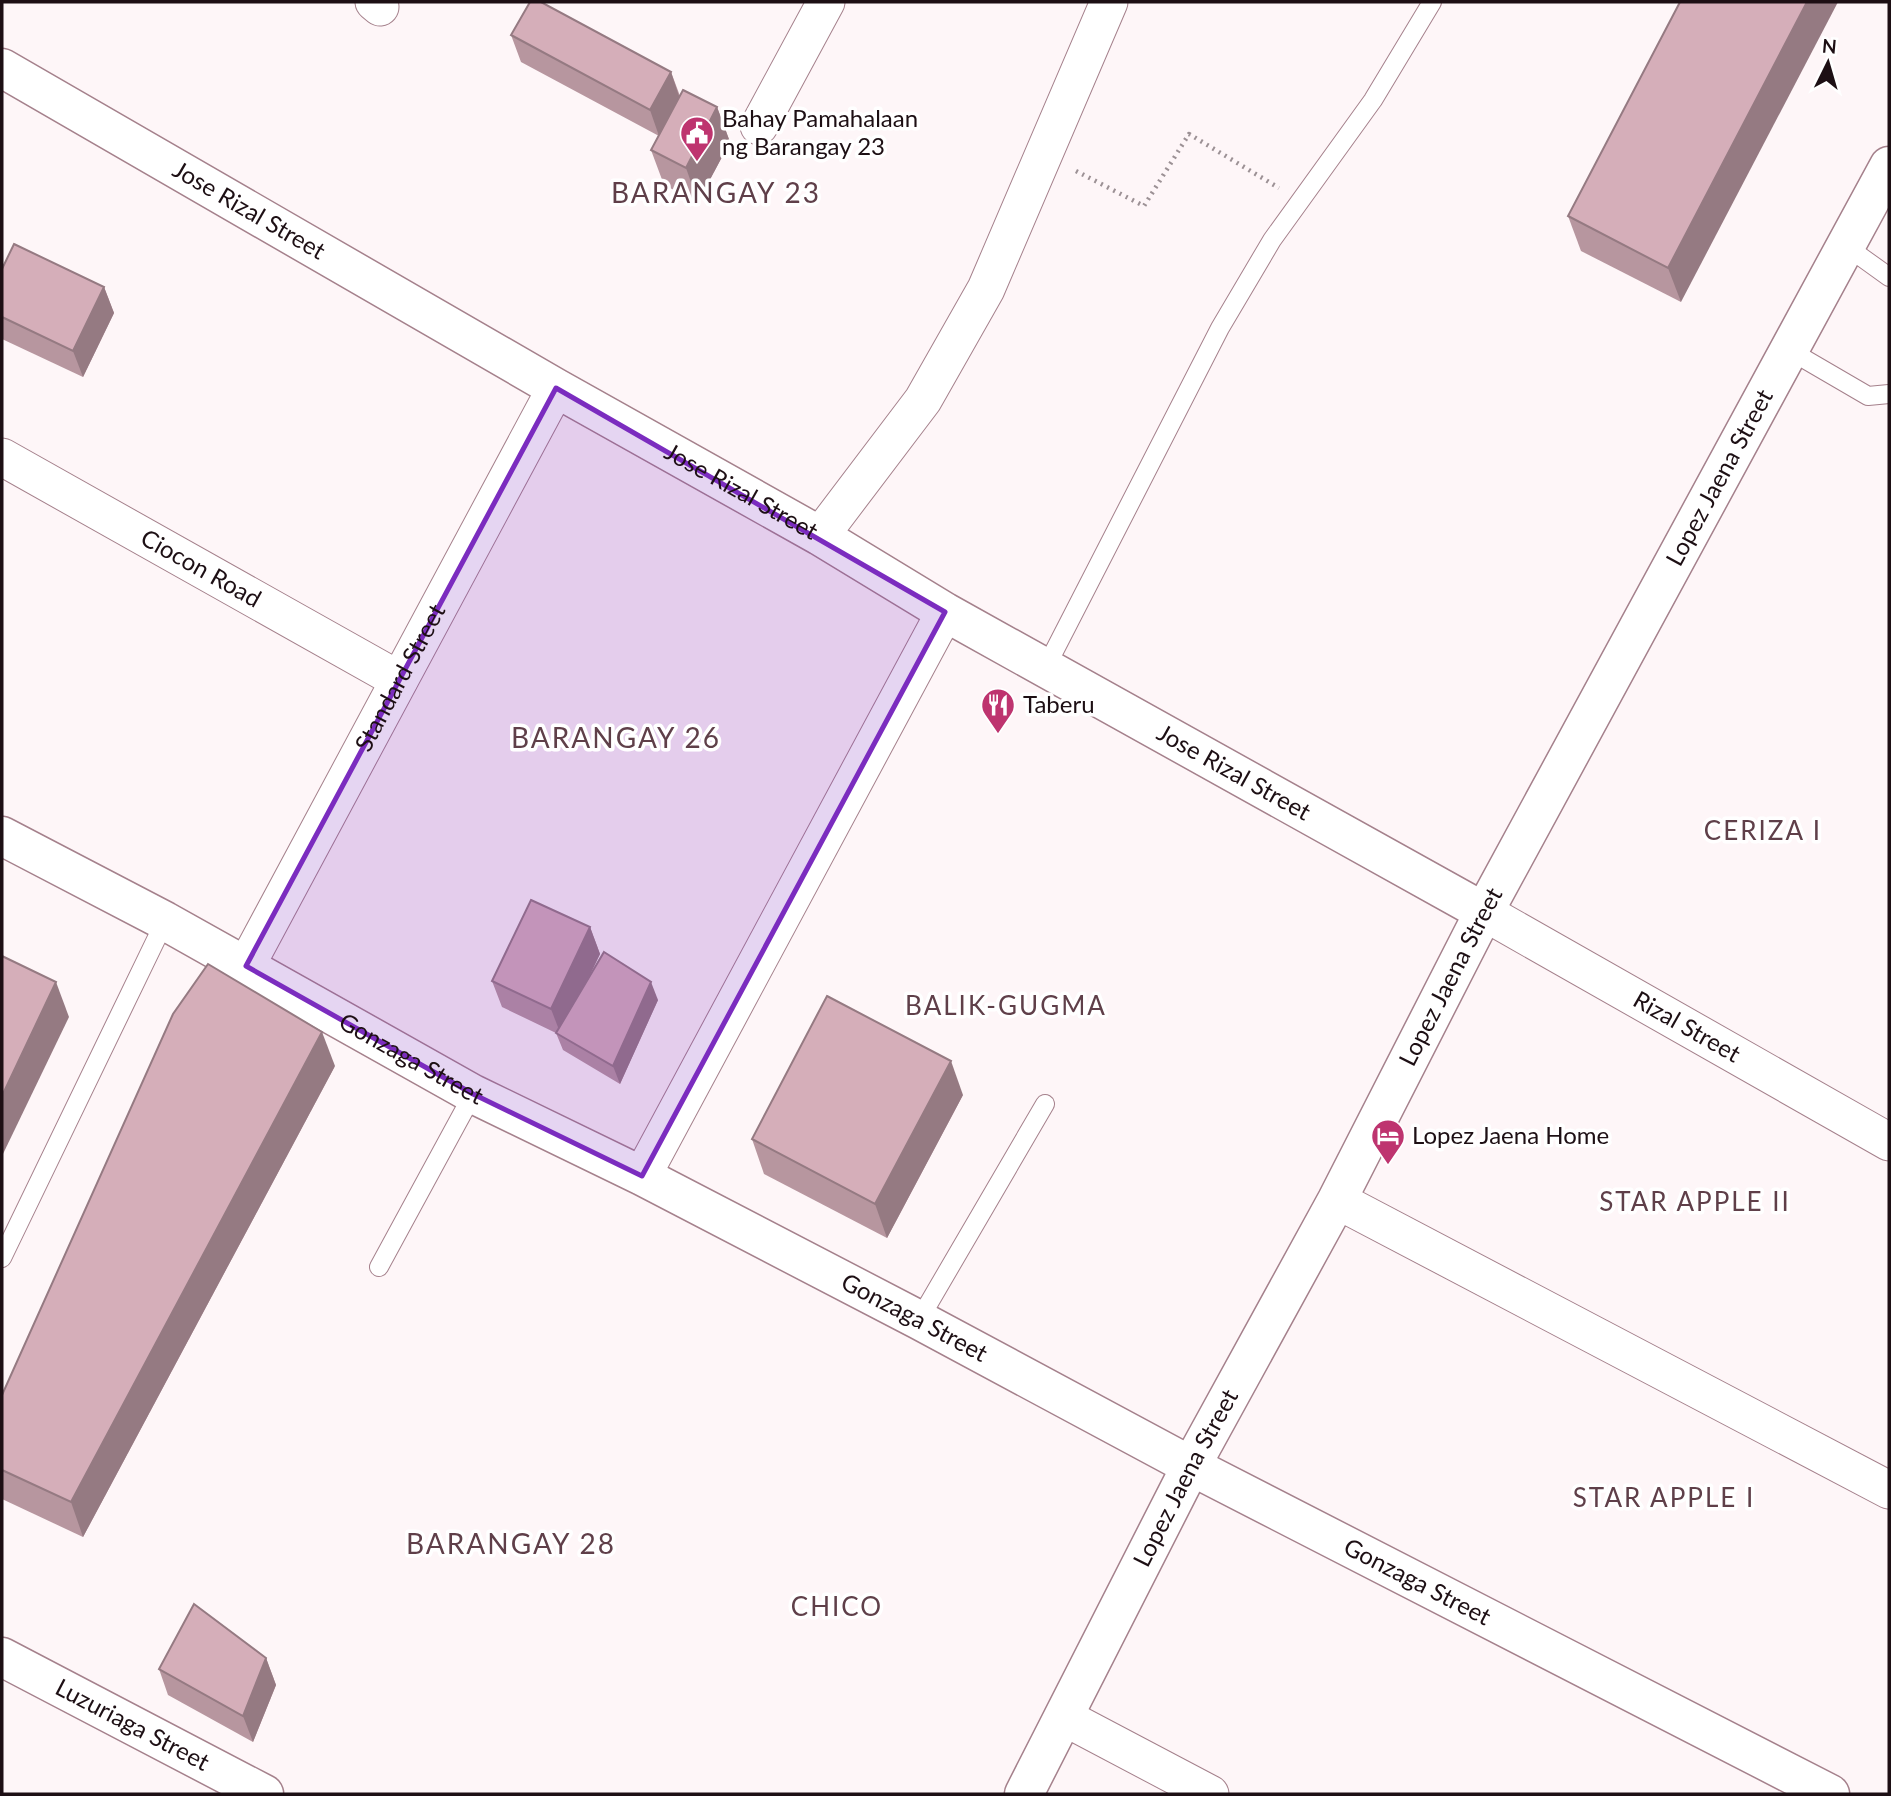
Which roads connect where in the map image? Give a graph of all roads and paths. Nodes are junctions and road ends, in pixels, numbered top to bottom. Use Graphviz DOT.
graph roads {
  1 [pos="826,2"];
  2 [pos="1109,2"];
  3 [pos="1432,2"];
  4 [pos="2,68"];
  5 [pos="759,126"];
  6 [pos="1044,155"];
  7 [pos="1889,166"];
  8 [pos="1300,201"];
  9 [pos="1846,246"];
  10 [pos="1889,277"];
  11 [pos="1789,350"];
  12 [pos="556,388"];
  13 [pos="1889,394"];
  14 [pos="2,457"];
  15 [pos="820,536"];
  16 [pos="944,612"];
  17 [pos="1045,669"];
  18 [pos="399,680"];
  19 [pos="2,836"];
  20 [pos="1484,912"];
  21 [pos="165,921"];
  22 [pos="246,967"];
  23 [pos="473,1094"];
  24 [pos="1045,1104"];
  25 [pos="1889,1142"];
  26 [pos="642,1176"];
  27 [pos="1337,1200"];
  28 [pos="2,1258"];
  29 [pos="379,1267"];
  30 [pos="919,1320"];
  31 [pos="1191,1466"];
  32 [pos="1889,1490"];
  33 [pos="2,1657"];
  34 [pos="1064,1717"];
  35 [pos="264,1794"];
  36 [pos="1024,1794"];
  37 [pos="1210,1794"];
  38 [pos="1830,1794"];
  1 -- 5 [label="street"];
  2 -- 6 [label="street"];
  3 -- 8 [label="lane"];
  4 -- 12 [label="street, Jose Rizal Street"];
  6 -- 8 [label="path"];
  6 -- 15 [label="street"];
  7 -- 9 [label="street, Lopez Jaena Street"];
  8 -- 17 [label="lane"];
  9 -- 10 [label="lane"];
  9 -- 11 [label="street, Lopez Jaena Street"];
  11 -- 13 [label="lane"];
  11 -- 20 [label="street, Lopez Jaena Street"];
  12 -- 15 [label="street, Jose Rizal Street"];
  12 -- 18 [label="street, Standard Street"];
  14 -- 18 [label="street, Ciocon Road"];
  15 -- 16 [label="street, Jose Rizal Street"];
  16 -- 17 [label="street, Jose Rizal Street"];
  16 -- 26 [label="street"];
  17 -- 20 [label="street, Jose Rizal Street"];
  18 -- 22 [label="street, Standard Street"];
  19 -- 21 [label="street, Gonzaga Street"];
  20 -- 25 [label="street, Rizal Street"];
  20 -- 27 [label="street, Lopez Jaena Street"];
  21 -- 22 [label="street, Gonzaga Street"];
  21 -- 28 [label="lane"];
  22 -- 23 [label="street, Gonzaga Street"];
  23 -- 26 [label="street, Gonzaga Street"];
  23 -- 29 [label="lane"];
  24 -- 30 [label="lane"];
  26 -- 30 [label="street, Gonzaga Street"];
  27 -- 31 [label="street, Lopez Jaena Street"];
  27 -- 32 [label="street"];
  30 -- 31 [label="street, Gonzaga Street"];
  31 -- 34 [label="street, Lopez Jaena Street"];
  31 -- 38 [label="street, Gonzaga Street"];
  33 -- 35 [label="street, Luzuriaga Street"];
  34 -- 36 [label="street, Lopez Jaena Street"];
  34 -- 37 [label="street"];
}
